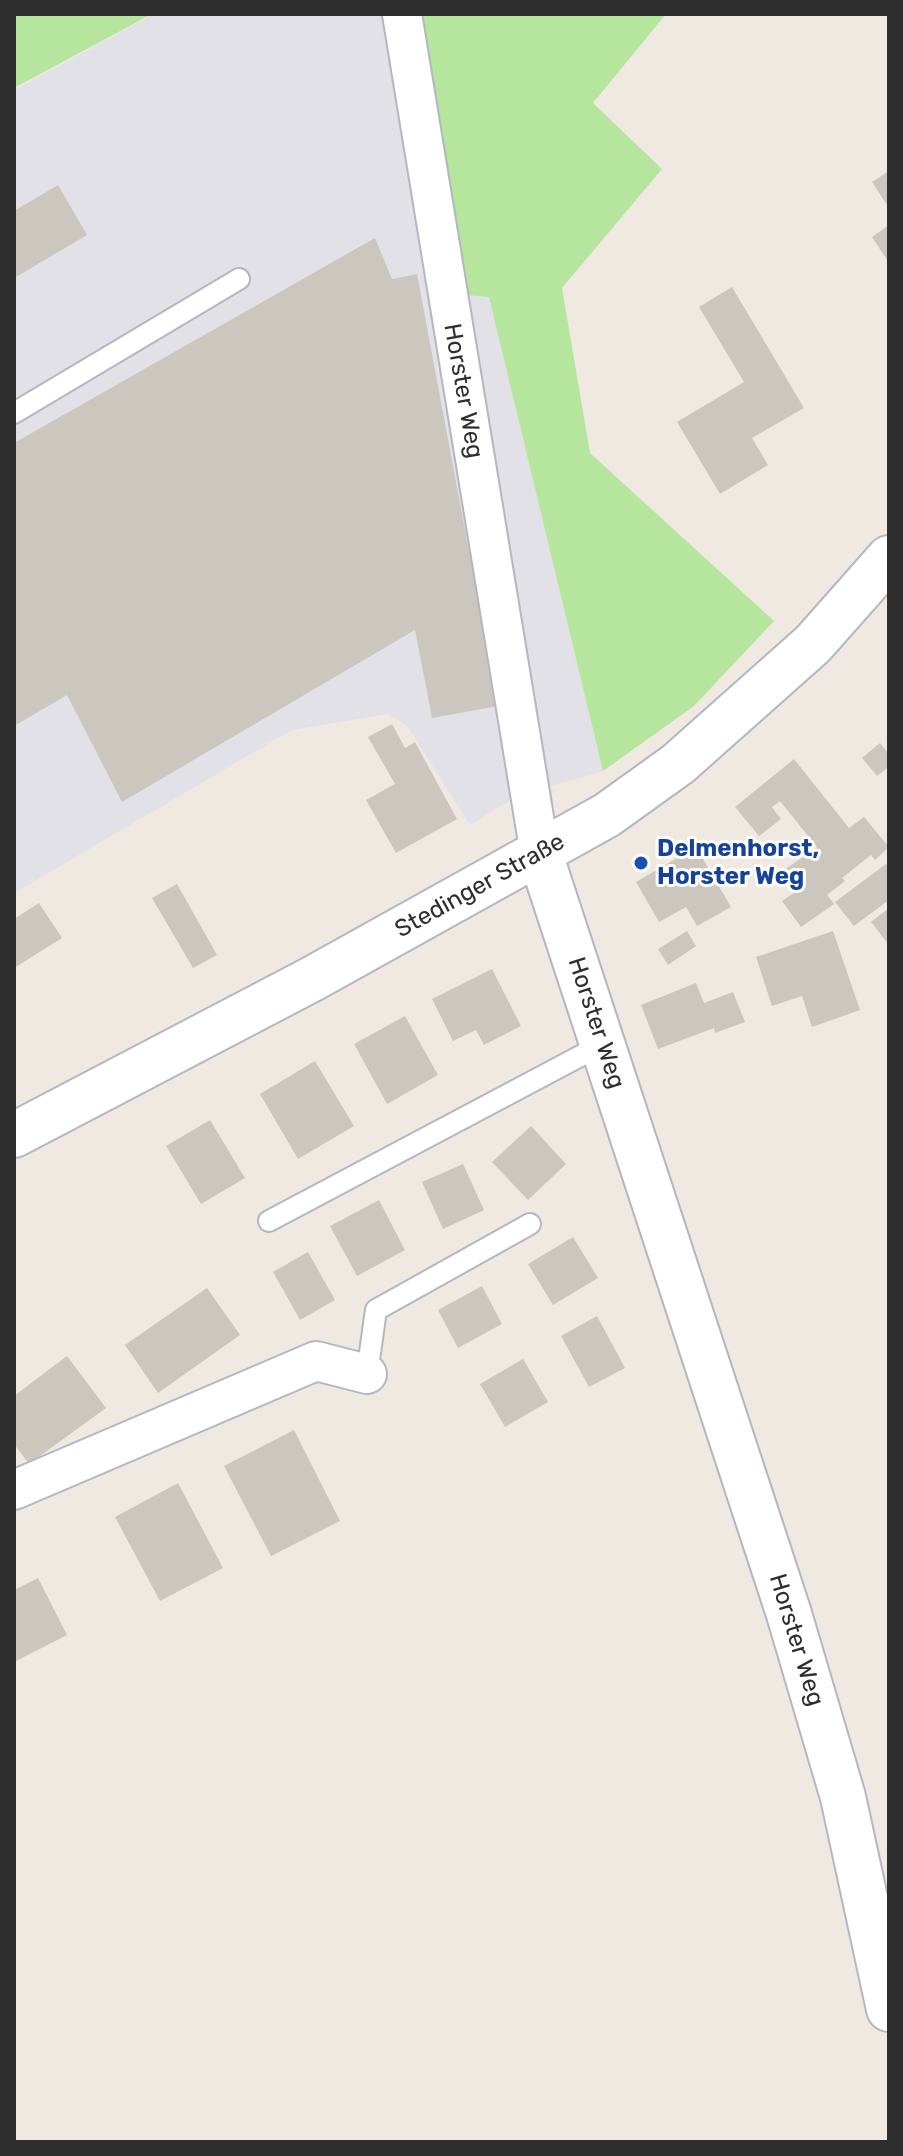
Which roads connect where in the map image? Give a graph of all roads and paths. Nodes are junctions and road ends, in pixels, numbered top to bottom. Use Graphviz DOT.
graph roads {
  1 [pos="402,14"];
  2 [pos="239,279"];
  3 [pos="14,413"];
  4 [pos="889,558"];
  5 [pos="540,854"];
  6 [pos="603,1044"];
  7 [pos="14,1135"];
  8 [pos="269,1221"];
  9 [pos="530,1224"];
  10 [pos="367,1374"];
  11 [pos="14,1490"];
  12 [pos="889,2009"];
  1 -- 5 [label="street, Horster Weg"];
  2 -- 3 [label="lane"];
  4 -- 5 [label="street, Stedinger Straße"];
  5 -- 6 [label="street, Horster Weg"];
  5 -- 7 [label="street, Stedinger Straße"];
  6 -- 8 [label="lane"];
  6 -- 12 [label="street, Horster Weg"];
  9 -- 10 [label="lane"];
  10 -- 11 [label="street"];
}
